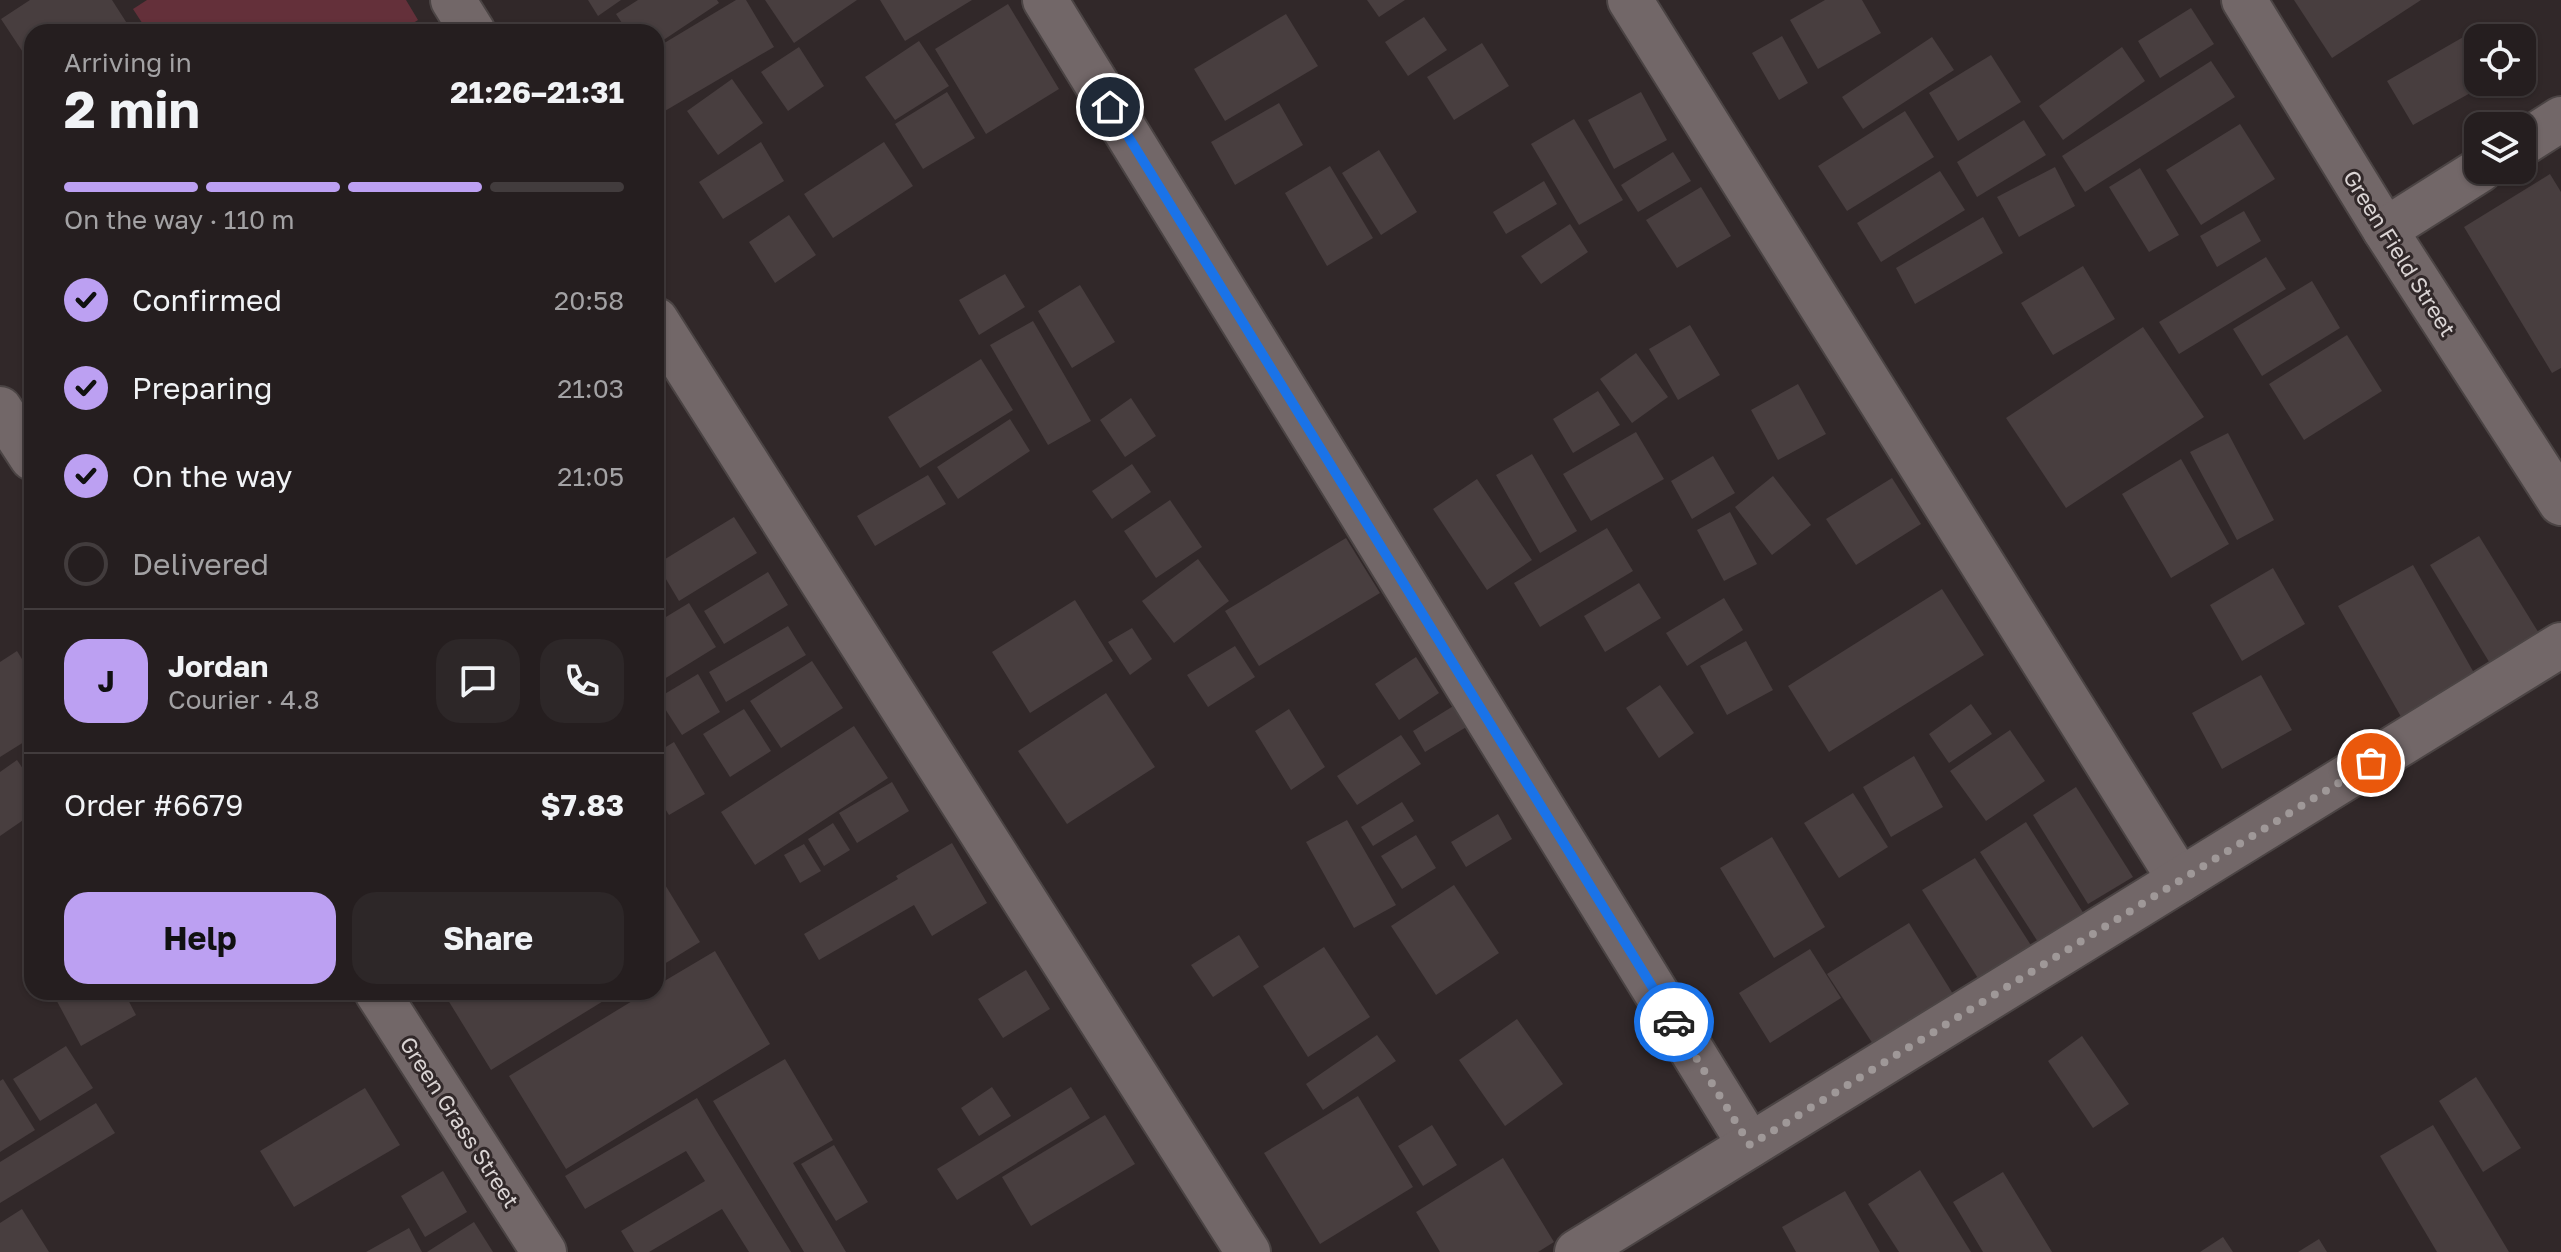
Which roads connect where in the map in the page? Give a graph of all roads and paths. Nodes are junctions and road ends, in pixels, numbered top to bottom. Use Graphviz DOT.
graph roads {
  1 [pos="453,0"];
  2 [pos="1045,0"];
  3 [pos="1630,0"];
  4 [pos="2244,0"];
  5 [pos="468,24"];
  6 [pos="2561,119"];
  7 [pos="2536,135"];
  8 [pos="2464,180"];
  9 [pos="2385,230"];
  10 [pos="664,333"];
  11 [pos="0,409"];
  12 [pos="24,446"];
  13 [pos="2561,503"];
  14 [pos="2561,645"];
  15 [pos="2180,880"];
  16 [pos="382,1000"];
  17 [pos="1750,1145"];
  18 [pos="544,1252"];
  19 [pos="1248,1252"];
  20 [pos="1577,1252"];
  1 -- 5 [label="street"];
  2 -- 17 [label="street"];
  3 -- 15 [label="street"];
  4 -- 9 [label="street, Green Field Street"];
  6 -- 7 [label="street"];
  8 -- 9 [label="street"];
  9 -- 13 [label="street, Green Field Street"];
  10 -- 19 [label="street"];
  11 -- 12 [label="street"];
  14 -- 15 [label="street"];
  15 -- 17 [label="street"];
  16 -- 18 [label="street, Green Grass Street"];
  17 -- 20 [label="street"];
}
